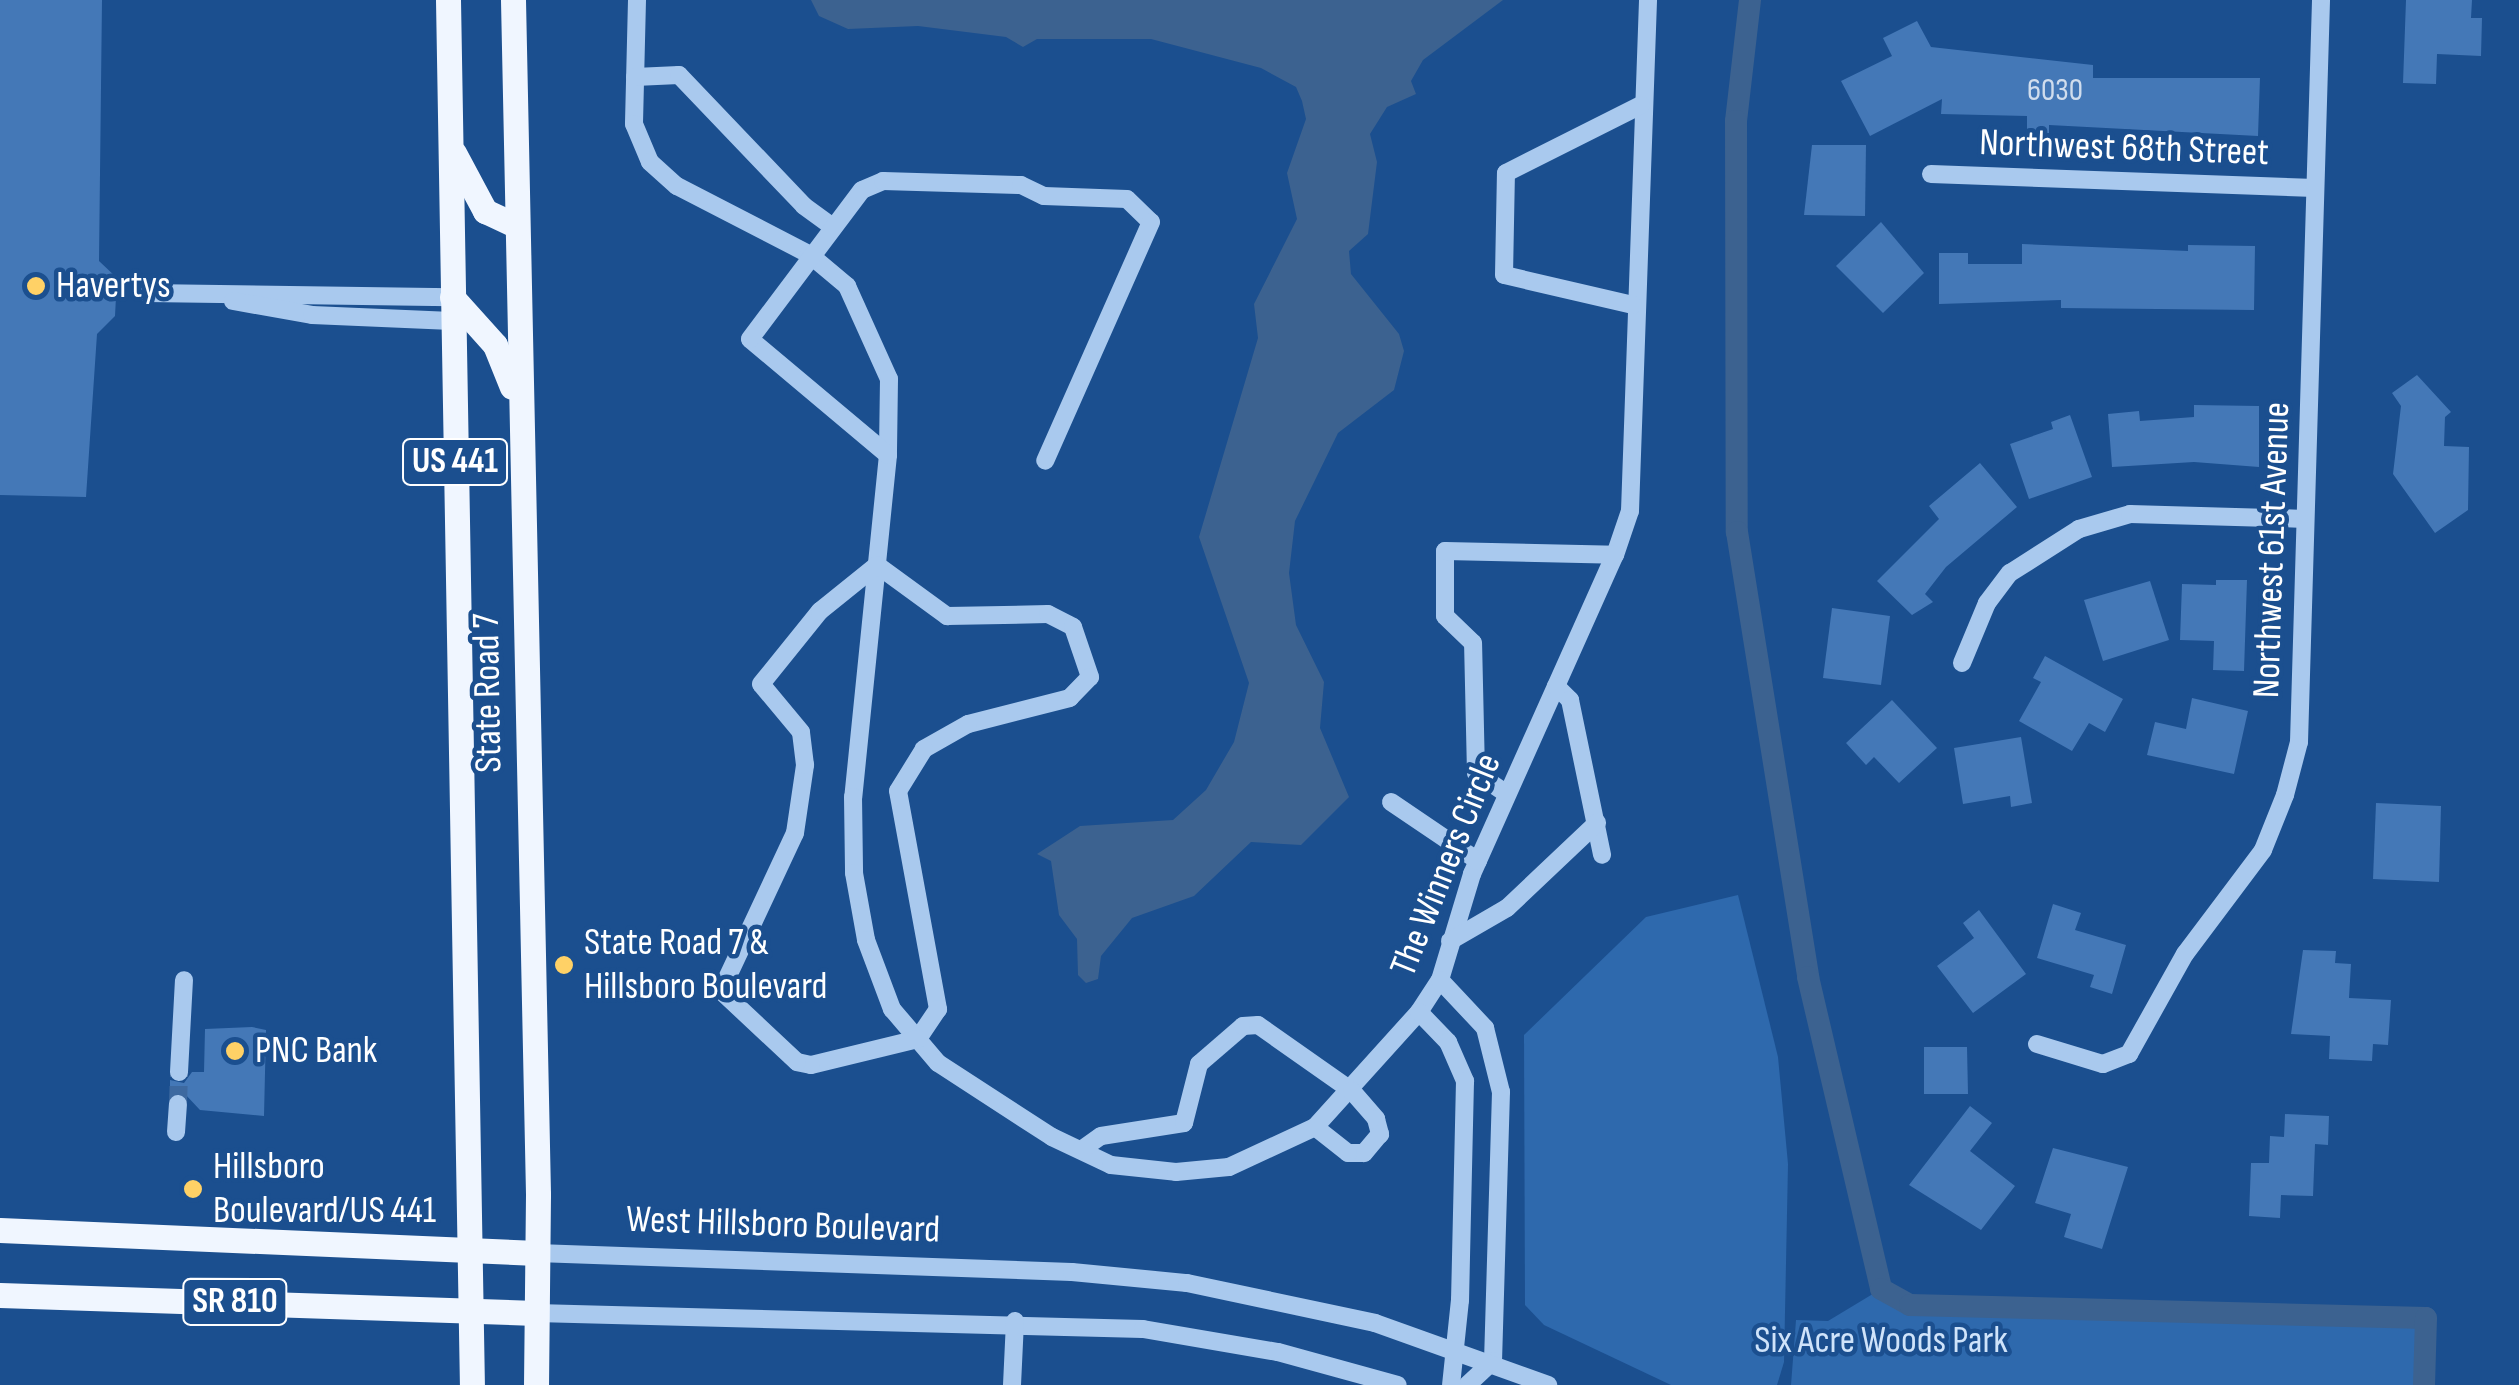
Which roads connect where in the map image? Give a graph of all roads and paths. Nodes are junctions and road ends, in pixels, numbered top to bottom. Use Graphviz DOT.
graph roads {
  1 [pos="448,0"];
  2 [pos="512,0"];
  3 [pos="636,0"];
  4 [pos="1648,0"];
  5 [pos="2321,0"];
  6 [pos="635,77"];
  7 [pos="1640,105"];
  8 [pos="450,144"];
  9 [pos="1931,174"];
  10 [pos="2315,188"];
  11 [pos="516,225"];
  12 [pos="832,226"];
  13 [pos="809,254"];
  14 [pos="147,293"];
  15 [pos="1632,304"];
  16 [pos="452,309"];
  17 [pos="518,400"];
  18 [pos="888,454"];
  19 [pos="1045,461"];
  20 [pos="2305,519"];
  21 [pos="1615,555"];
  22 [pos="877,565"];
  23 [pos="1962,663"];
  24 [pos="1556,686"];
  25 [pos="1508,794"];
  26 [pos="1392,802"];
  27 [pos="1596,823"];
  28 [pos="1602,855"];
  29 [pos="1478,861"];
  30 [pos="1450,941"];
  31 [pos="184,980"];
  32 [pos="1440,980"];
  33 [pos="1419,1012"];
  34 [pos="918,1039"];
  35 [pos="2037,1044"];
  36 [pos="179,1072"];
  37 [pos="1352,1091"];
  38 [pos="178,1104"];
  39 [pos="1315,1127"];
  40 [pos="176,1132"];
  41 [pos="1465,1144"];
  42 [pos="1499,1144"];
  43 [pos="1081,1150"];
  44 [pos="0,1230"];
  45 [pos="469,1250"];
  46 [pos="537,1253"];
  47 [pos="0,1295"];
  48 [pos="470,1309"];
  49 [pos="536,1313"];
  50 [pos="1015,1321"];
  51 [pos="1458,1347"];
  52 [pos="1493,1361"];
  53 [pos="472,1385"];
  54 [pos="536,1385"];
  55 [pos="1012,1385"];
  56 [pos="1398,1385"];
  57 [pos="1451,1385"];
  58 [pos="1467,1385"];
  59 [pos="1548,1385"];
  1 -- 8 [label="main road, State Road 7 / US 441"];
  2 -- 11 [label="main road, State Road 7 / US 441"];
  3 -- 6 [label="street, The Winners Circle"];
  4 -- 7 [label="street, The Winners Circle"];
  5 -- 10 [label="street, Northwest 61st Avenue"];
  6 -- 12 [label="street"];
  6 -- 13 [label="street, The Winners Circle"];
  7 -- 15 [label="street, The Winners Circle"];
  7 -- 15 [label="street"];
  8 -- 11 [label="main road"];
  8 -- 16 [label="main road, State Road 7 / US 441"];
  9 -- 10 [label="street, Northwest 68th Street"];
  10 -- 20 [label="street, Northwest 61st Avenue"];
  11 -- 17 [label="main road, State Road 7 / US 441"];
  12 -- 13 [label="street"];
  12 -- 19 [label="street"];
  13 -- 18 [label="street, The Winners Circle"];
  13 -- 18 [label="street"];
  14 -- 16 [label="street"];
  15 -- 21 [label="street, The Winners Circle"];
  16 -- 17 [label="main road"];
  16 -- 45 [label="main road, State Road 7 / US 441"];
  17 -- 46 [label="main road, State Road 7 / US 441"];
  18 -- 22 [label="street, The Winners Circle"];
  20 -- 23 [label="street"];
  20 -- 35 [label="street, Northwest 61st Avenue"];
  21 -- 24 [label="street, The Winners Circle"];
  21 -- 25 [label="street"];
  22 -- 34 [label="street, The Winners Circle"];
  22 -- 34 [label="street"];
  22 -- 34 [label="street"];
  24 -- 25 [label="street, The Winners Circle"];
  24 -- 27 [label="street"];
  25 -- 29 [label="street, The Winners Circle"];
  26 -- 29 [label="street"];
  27 -- 28 [label="street"];
  27 -- 30 [label="street"];
  29 -- 30 [label="street, The Winners Circle"];
  30 -- 32 [label="street, The Winners Circle"];
  31 -- 36 [label="street"];
  32 -- 33 [label="street, The Winners Circle"];
  32 -- 42 [label="street"];
  33 -- 37 [label="street, The Winners Circle"];
  33 -- 41 [label="street"];
  34 -- 43 [label="street, The Winners Circle"];
  37 -- 39 [label="street, The Winners Circle"];
  37 -- 39 [label="street"];
  37 -- 43 [label="street"];
  38 -- 40 [label="street"];
  39 -- 43 [label="street, The Winners Circle"];
  41 -- 42 [label="street"];
  41 -- 51 [label="street"];
  42 -- 52 [label="street"];
  44 -- 45 [label="main road, West Hillsboro Boulevard / SR 810"];
  45 -- 46 [label="main road, West Hillsboro Boulevard / SR 810"];
  45 -- 48 [label="main road, State Road 7 / US 441"];
  46 -- 49 [label="main road, State Road 7 / US 441"];
  46 -- 51 [label="street, West Hillsboro Boulevard"];
  47 -- 48 [label="main road, SR 810"];
  48 -- 49 [label="main road, SR 810"];
  48 -- 53 [label="main road, State Road 7 / US 441"];
  49 -- 50 [label="street"];
  49 -- 54 [label="main road, State Road 7 / US 441"];
  50 -- 55 [label="street"];
  50 -- 56 [label="street"];
  51 -- 52 [label="street, West Hillsboro Boulevard"];
  51 -- 57 [label="street"];
  52 -- 58 [label="street"];
  52 -- 59 [label="street, West Hillsboro Boulevard"];
}
